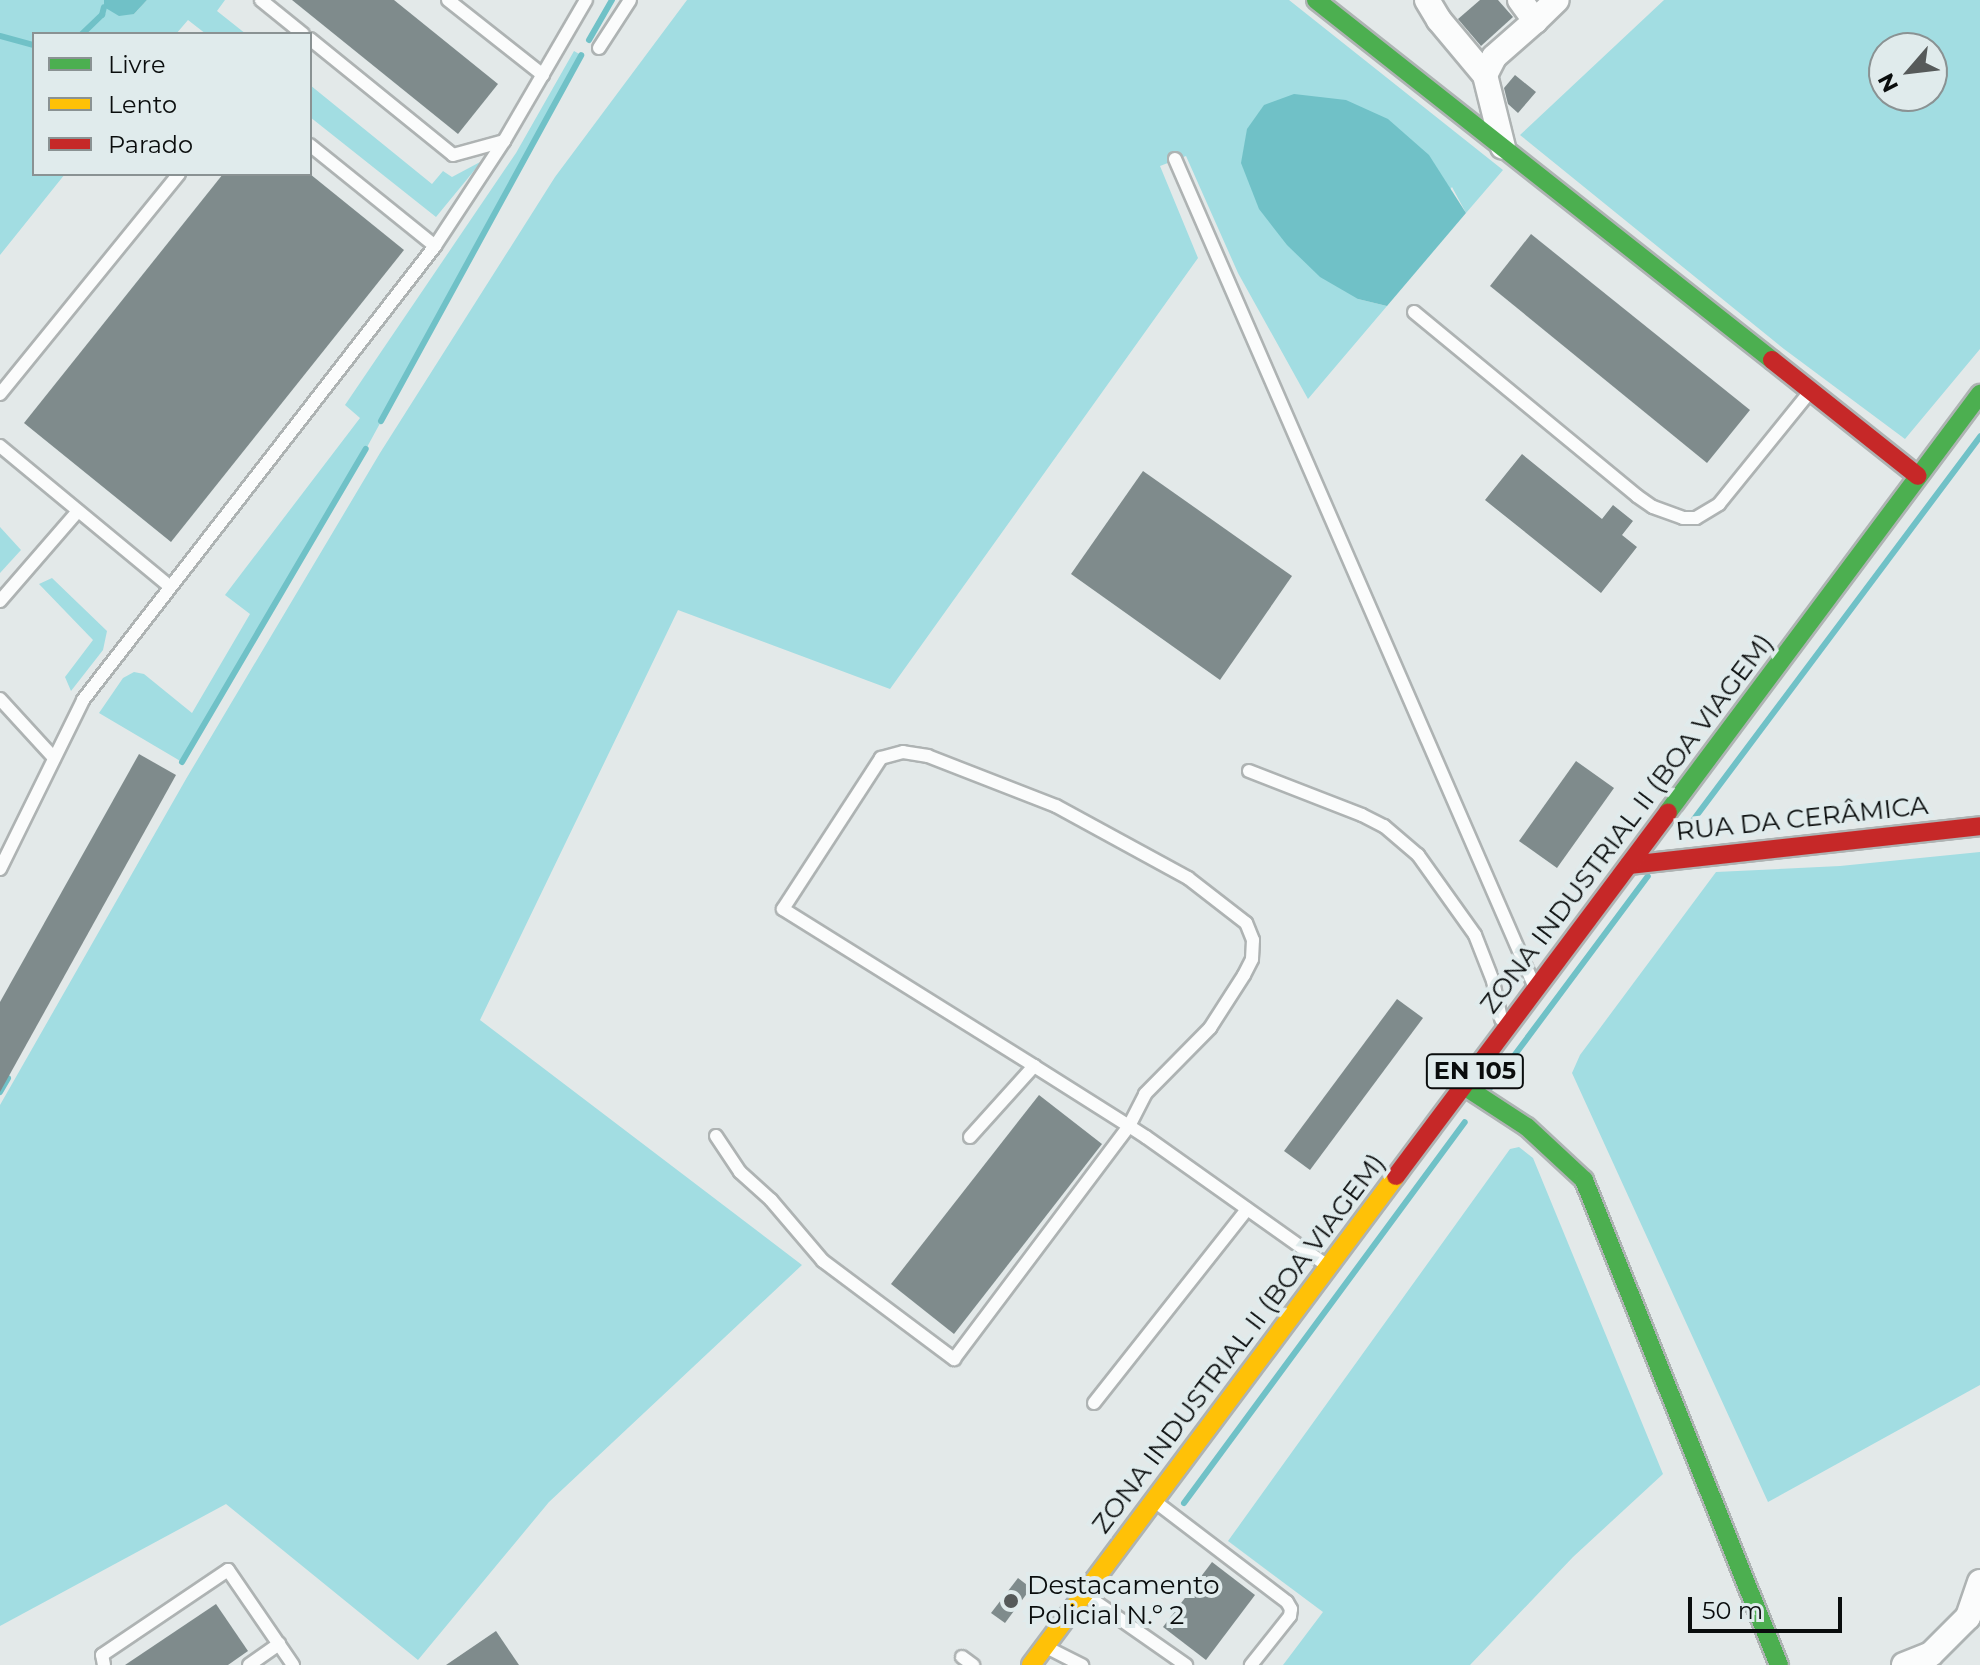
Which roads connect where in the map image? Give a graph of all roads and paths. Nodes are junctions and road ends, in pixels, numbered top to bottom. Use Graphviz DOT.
graph roads {
  1 [pos="261,0"];
  2 [pos="448,0"];
  3 [pos="586,0"];
  4 [pos="630,0"];
  5 [pos="1316,0"];
  6 [pos="1427,0"];
  7 [pos="1520,0"];
  8 [pos="1557,0"];
  9 [pos="1535,21"];
  10 [pos="301,32"];
  11 [pos="312,41"];
  12 [pos="599,48"];
  13 [pos="543,75"];
  14 [pos="1485,75"];
  15 [pos="504,141"];
  16 [pos="312,147"];
  17 [pos="1503,147"];
  18 [pos="1175,159"];
  19 [pos="177,176"];
  20 [pos="435,246"];
  21 [pos="1414,312"];
  22 [pos="1811,391"];
  23 [pos="0,394"];
  24 [pos="1980,394"];
  25 [pos="0,446"];
  26 [pos="1918,476"];
  27 [pos="78,511"];
  28 [pos="169,586"];
  29 [pos="0,601"];
  30 [pos="0,699"];
  31 [pos="54,758"];
  32 [pos="1249,771"];
  33 [pos="1980,826"];
  34 [pos="1629,865"];
  35 [pos="0,869"];
  36 [pos="1536,990"];
  37 [pos="1504,1033"];
  38 [pos="1034,1066"];
  39 [pos="1464,1086"];
  40 [pos="1129,1126"];
  41 [pos="716,1136"];
  42 [pos="970,1137"];
  43 [pos="1247,1209"];
  44 [pos="1329,1267"];
  45 [pos="1094,1403"];
  46 [pos="1154,1500"];
  47 [pos="1980,1582"];
  48 [pos="1084,1595"];
  49 [pos="279,1644"];
  50 [pos="1045,1646"];
  51 [pos="962,1657"];
  52 [pos="104,1665"];
  53 [pos="249,1665"];
  54 [pos="293,1665"];
  55 [pos="973,1665"];
  56 [pos="1031,1665"];
  57 [pos="1082,1665"];
  58 [pos="1186,1665"];
  59 [pos="1251,1665"];
  60 [pos="1779,1665"];
  61 [pos="1904,1665"];
  1 -- 10 [label="lane"];
  2 -- 13 [label="lane"];
  3 -- 13 [label="lane"];
  4 -- 12 [label="lane"];
  5 -- 17 [label="street"];
  6 -- 14 [label="street"];
  7 -- 9 [label="street"];
  8 -- 9 [label="street"];
  9 -- 14 [label="street"];
  11 -- 15 [label="lane"];
  13 -- 15 [label="lane"];
  14 -- 17 [label="street"];
  15 -- 20 [label="lane"];
  16 -- 20 [label="lane"];
  17 -- 22 [label="street"];
  18 -- 36 [label="lane"];
  19 -- 23 [label="lane"];
  20 -- 28 [label="lane"];
  21 -- 22 [label="lane"];
  22 -- 26 [label="street"];
  24 -- 26 [label="street, EN 105"];
  25 -- 27 [label="lane"];
  26 -- 34 [label="street, ZONA INDUSTRIAL II (BOA VIAGEM) / EN 105"];
  27 -- 28 [label="lane"];
  27 -- 29 [label="lane"];
  28 -- 31 [label="lane"];
  30 -- 31 [label="lane"];
  31 -- 35 [label="lane"];
  32 -- 37 [label="lane"];
  33 -- 34 [label="street, RUA DA CERÂMICA"];
  34 -- 36 [label="street, ZONA INDUSTRIAL II (BOA VIAGEM) / EN 105"];
  36 -- 37 [label="street, ZONA INDUSTRIAL II (BOA VIAGEM) / EN 105"];
  37 -- 39 [label="street, ZONA INDUSTRIAL II (BOA VIAGEM) / EN 105"];
  38 -- 40 [label="lane"];
  38 -- 40 [label="lane"];
  38 -- 42 [label="lane"];
  39 -- 44 [label="street, ZONA INDUSTRIAL II (BOA VIAGEM) / EN 105"];
  39 -- 60 [label="street"];
  40 -- 41 [label="lane"];
  40 -- 43 [label="lane"];
  43 -- 44 [label="lane"];
  43 -- 45 [label="lane"];
  44 -- 46 [label="street, ZONA INDUSTRIAL II (BOA VIAGEM) / EN 105"];
  46 -- 48 [label="street, ZONA INDUSTRIAL II (BOA VIAGEM) / EN 105"];
  46 -- 59 [label="lane"];
  47 -- 61 [label="street"];
  48 -- 50 [label="street, ZONA INDUSTRIAL II (BOA VIAGEM) / EN 105"];
  48 -- 58 [label="lane"];
  49 -- 52 [label="lane"];
  49 -- 53 [label="lane"];
  49 -- 54 [label="lane"];
  50 -- 56 [label="street, ZONA INDUSTRIAL II (BOA VIAGEM) / EN 105"];
  50 -- 57 [label="lane"];
  51 -- 55 [label="lane"];
}
